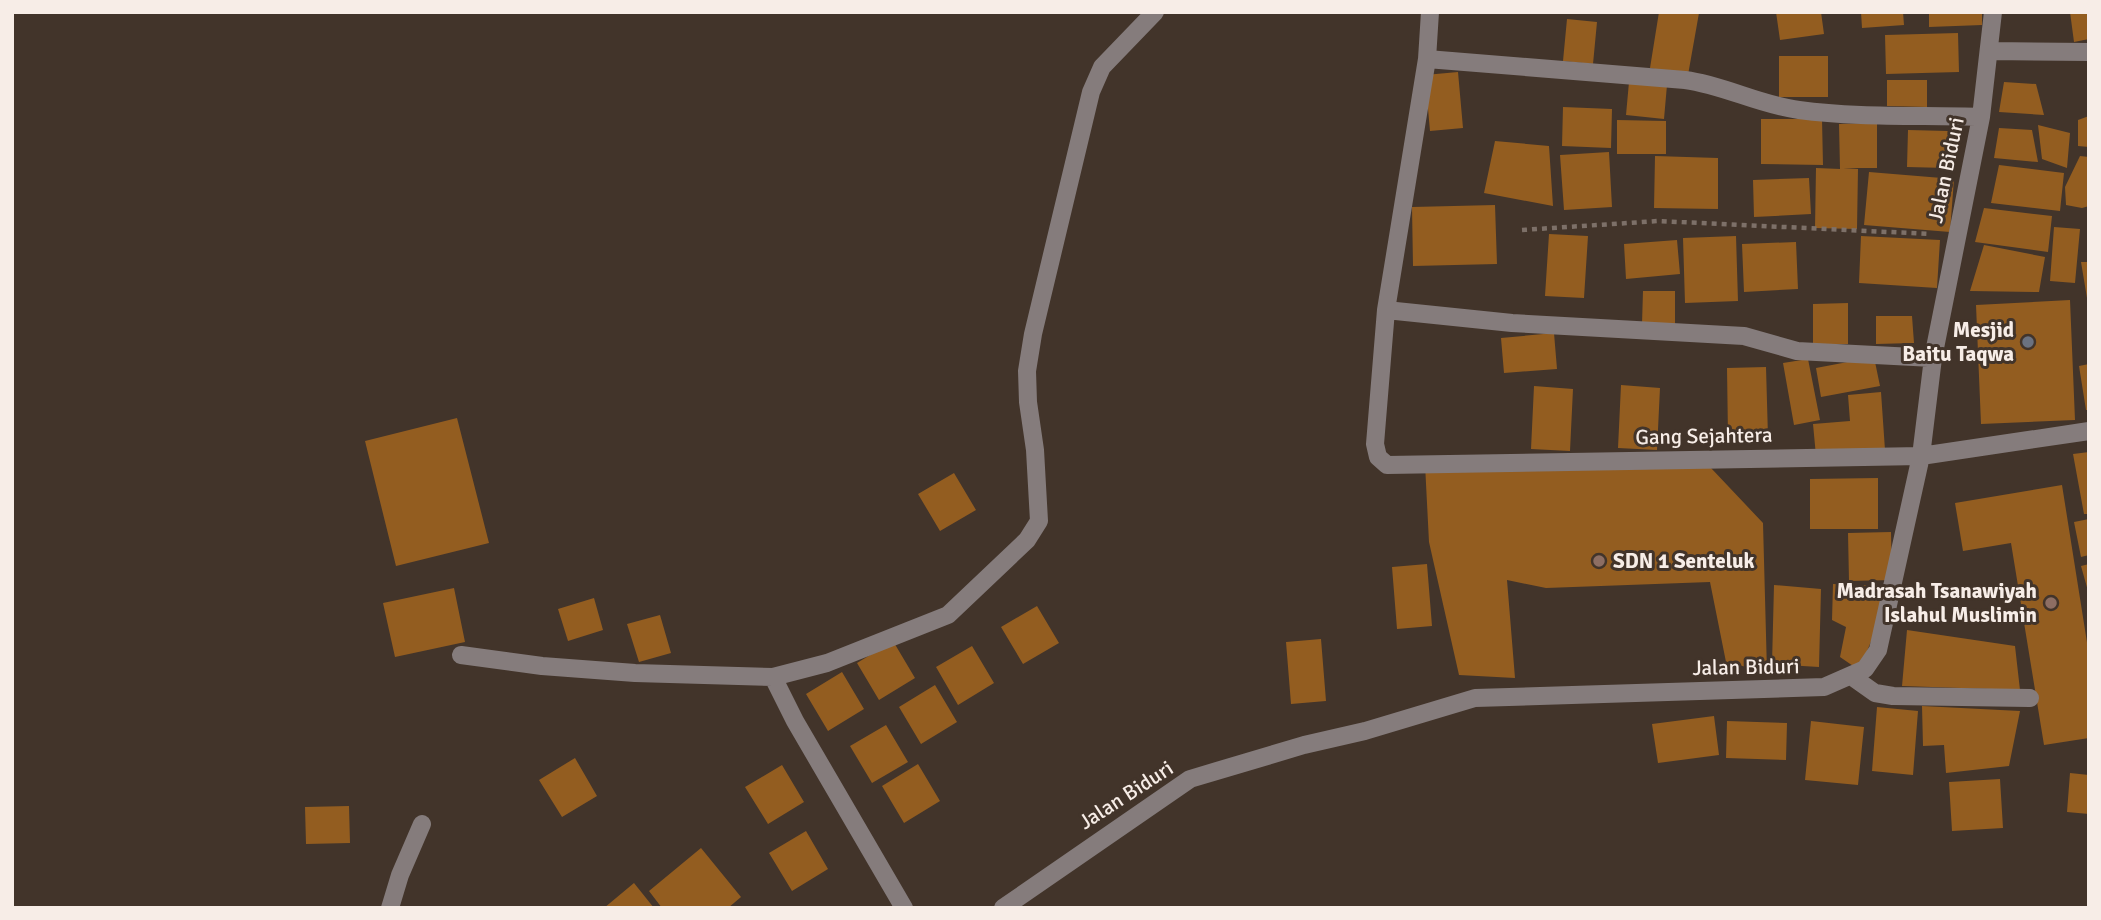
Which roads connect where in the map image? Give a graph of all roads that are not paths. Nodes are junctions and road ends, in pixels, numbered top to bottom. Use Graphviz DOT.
graph roads {
  1 [pos="1155,12"];
  2 [pos="1430,12"];
  3 [pos="1993,12"];
  4 [pos="1990,51"];
  5 [pos="2089,52"];
  6 [pos="1427,59"];
  7 [pos="1981,117"];
  8 [pos="1386,310"];
  9 [pos="1933,358"];
  10 [pos="2089,431"];
  11 [pos="1922,456"];
  12 [pos="461,655"];
  13 [pos="1851,676"];
  14 [pos="774,677"];
  15 [pos="2030,698"];
  16 [pos="422,824"];
  17 [pos="390,908"];
  18 [pos="904,908"];
  19 [pos="1003,908"];
  1 -- 14 [label="street"];
  2 -- 6 [label="street"];
  3 -- 4 [label="street, Jalan Biduri"];
  4 -- 5 [label="street"];
  4 -- 7 [label="street, Jalan Biduri"];
  6 -- 7 [label="street"];
  6 -- 8 [label="street"];
  7 -- 9 [label="street, Jalan Biduri"];
  8 -- 9 [label="street"];
  8 -- 11 [label="street, Gang Sejahtera"];
  9 -- 11 [label="street, Jalan Biduri"];
  10 -- 11 [label="street, Gang Sejahtera"];
  11 -- 13 [label="street, Jalan Biduri"];
  12 -- 14 [label="street"];
  13 -- 15 [label="street"];
  13 -- 19 [label="street, Jalan Biduri"];
  14 -- 18 [label="street"];
  16 -- 17 [label="street"];
}
